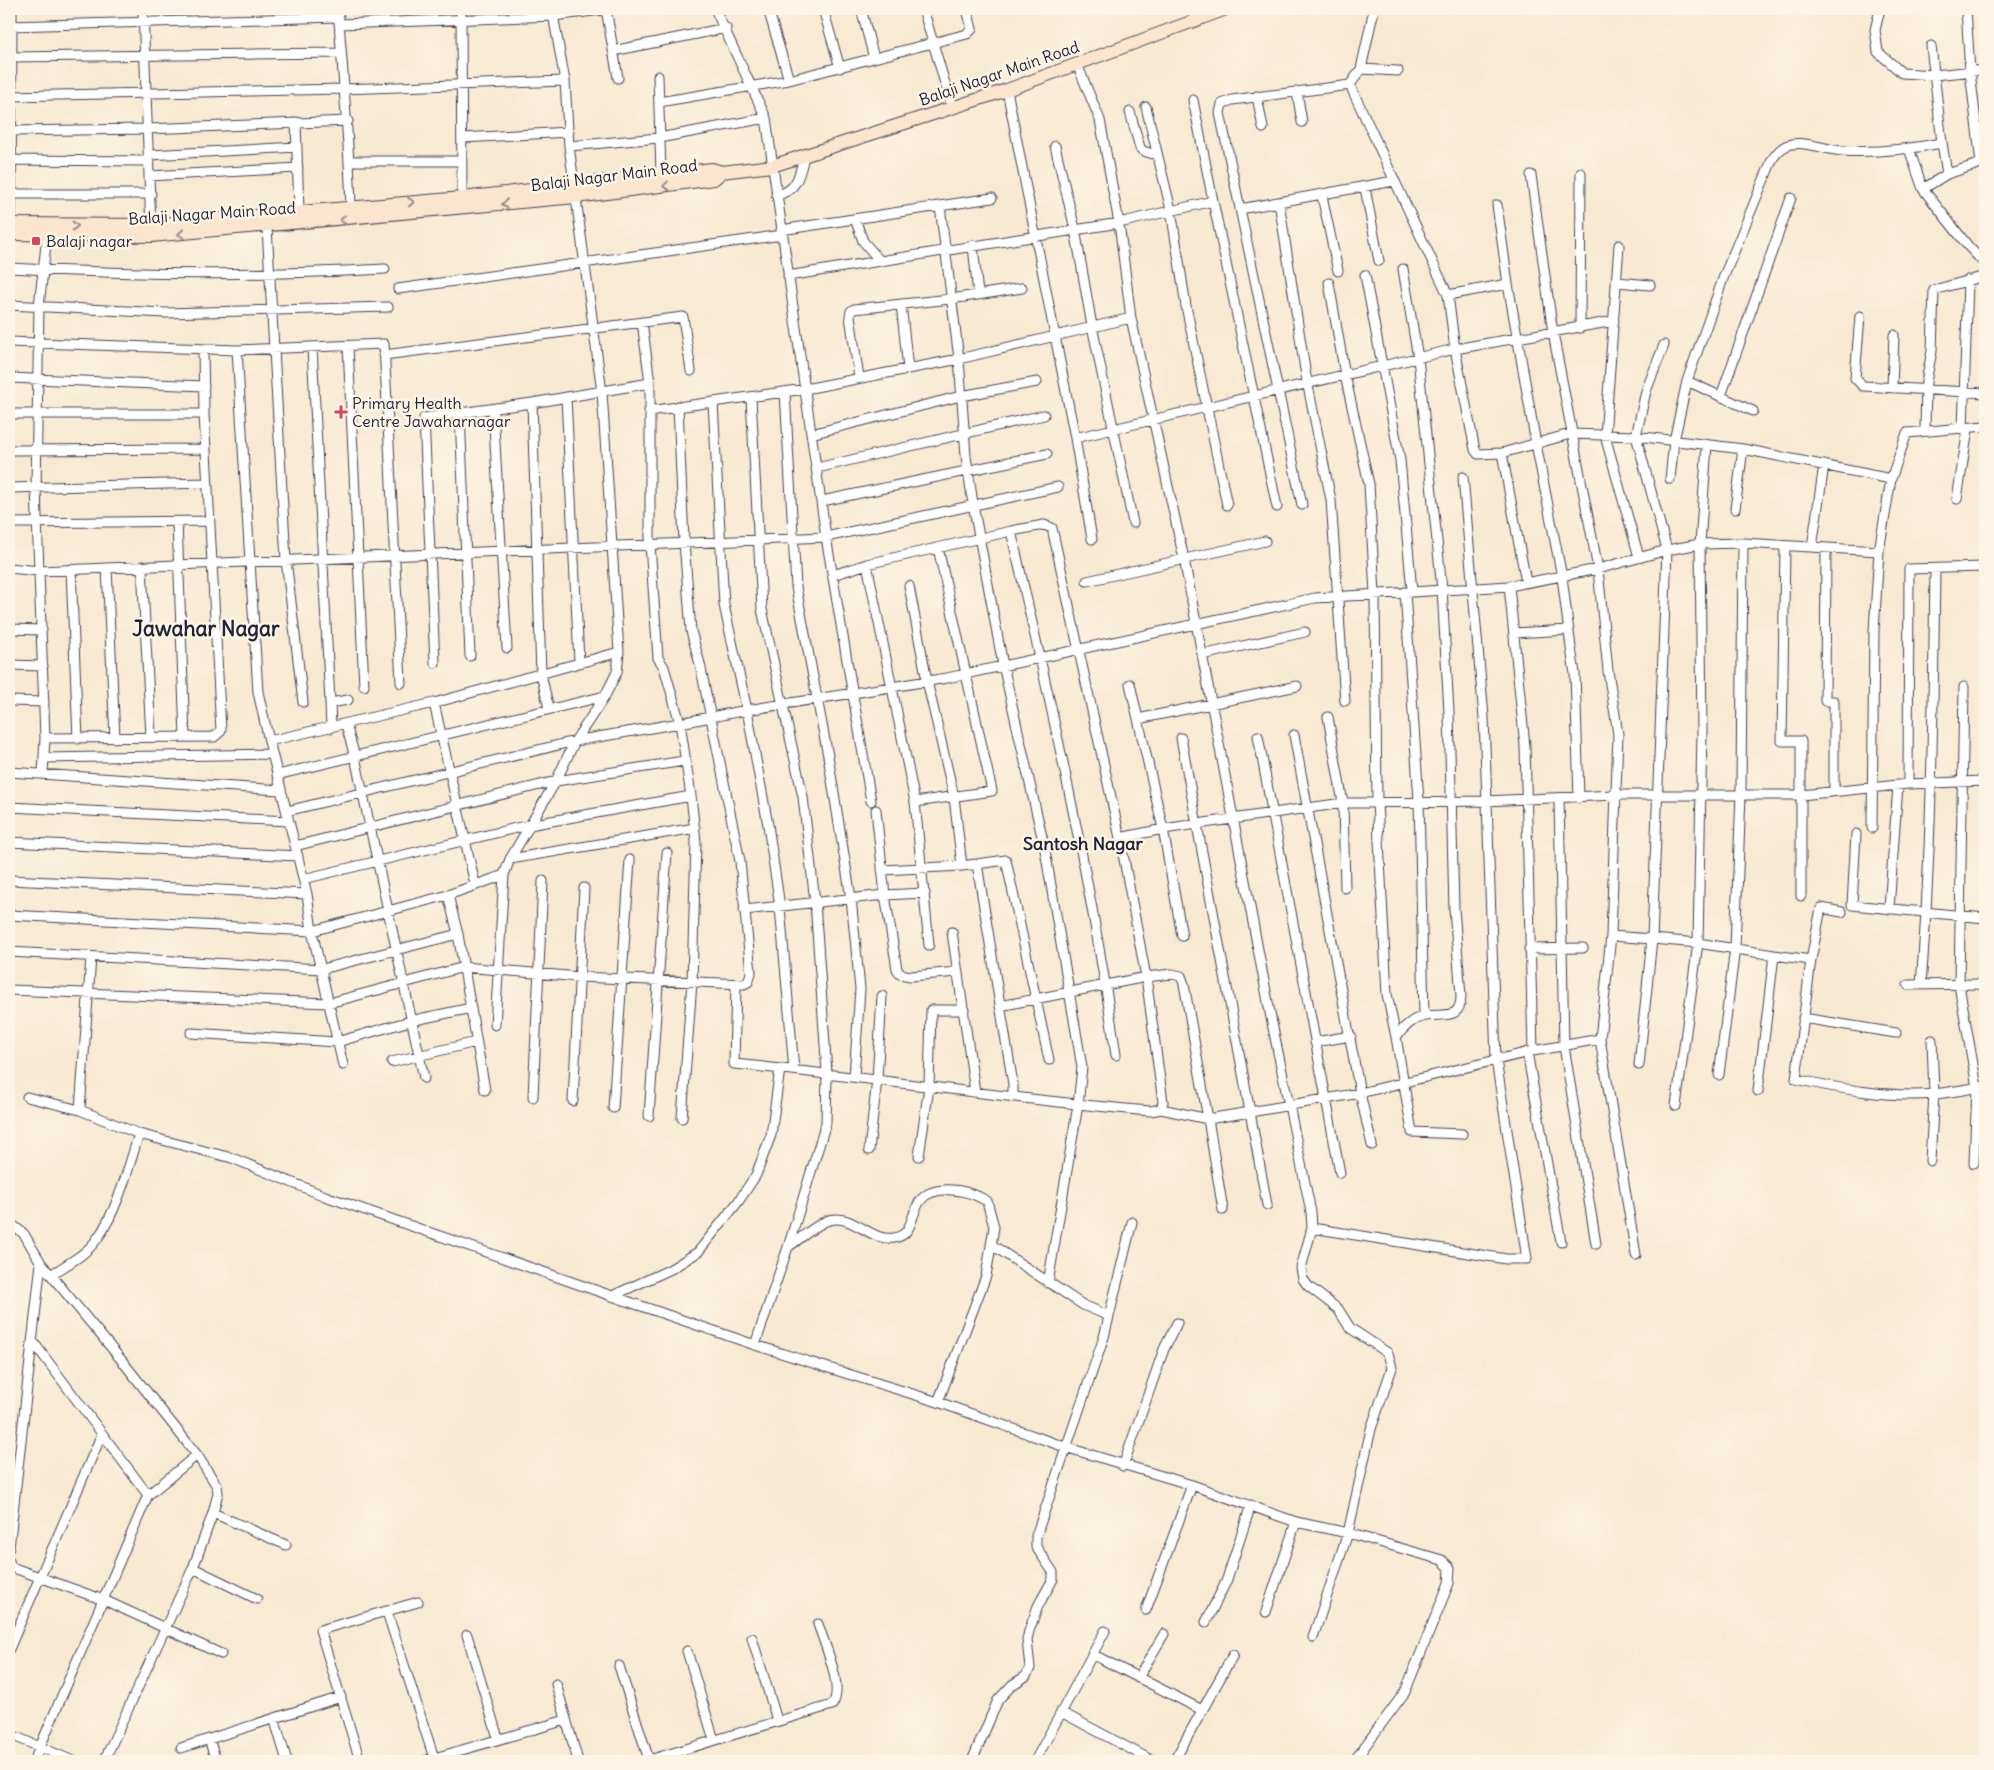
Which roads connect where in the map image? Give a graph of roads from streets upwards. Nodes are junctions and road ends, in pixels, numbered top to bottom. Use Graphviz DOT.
graph roads {
  1 [pos="12,9"];
  2 [pos="143,9"];
  3 [pos="461,9"];
  4 [pos="607,9"];
  5 [pos="715,9"];
  6 [pos="768,9"];
  7 [pos="823,9"];
  8 [pos="861,9"];
  9 [pos="923,9"];
  10 [pos="967,9"];
  11 [pos="1226,9"];
  12 [pos="1374,9"];
  13 [pos="1880,9"];
  14 [pos="1966,9"];
  15 [pos="553,12"];
  16 [pos="339,17"];
  17 [pos="462,21"];
  18 [pos="144,23"];
  19 [pos="10,26"];
  20 [pos="726,28"];
  21 [pos="932,42"];
  22 [pos="1931,46"];
  23 [pos="614,51"];
  24 [pos="341,53"];
  25 [pos="11,57"];
  26 [pos="145,57"];
  27 [pos="874,58"];
  28 [pos="1077,64"];
  29 [pos="840,68"];
  30 [pos="1361,69"];
  31 [pos="1985,70"];
  32 [pos="1398,71"];
  33 [pos="1970,72"];
  34 [pos="1934,75"];
  35 [pos="658,76"];
  36 [pos="618,78"];
  37 [pos="565,80"];
  38 [pos="789,80"];
  39 [pos="462,85"];
  40 [pos="752,85"];
  41 [pos="1350,85"];
  42 [pos="343,89"];
  43 [pos="1007,90"];
  44 [pos="147,92"];
  45 [pos="1297,92"];
  46 [pos="11,96"];
  47 [pos="1257,96"];
  48 [pos="1193,100"];
  49 [pos="659,102"];
  50 [pos="952,107"];
  51 [pos="1146,107"];
  52 [pos="1130,112"];
  53 [pos="766,118"];
  54 [pos="348,121"];
  55 [pos="296,122"];
  56 [pos="1302,122"];
  57 [pos="1263,128"];
  58 [pos="147,130"];
  59 [pos="10,131"];
  60 [pos="568,132"];
  61 [pos="463,138"];
  62 [pos="659,138"];
  63 [pos="1942,143"];
  64 [pos="569,146"];
  65 [pos="1055,146"];
  66 [pos="297,147"];
  67 [pos="1909,149"];
  68 [pos="1157,155"];
  69 [pos="804,156"];
  70 [pos="149,158"];
  71 [pos="10,160"];
  72 [pos="350,161"];
  73 [pos="462,161"];
  74 [pos="1983,163"];
  75 [pos="772,166"];
  76 [pos="298,168"];
  77 [pos="722,172"];
  78 [pos="1581,173"];
  79 [pos="661,174"];
  80 [pos="1532,174"];
  81 [pos="1946,174"];
  82 [pos="149,176"];
  83 [pos="1394,181"];
  84 [pos="1365,188"];
  85 [pos="1923,188"];
  86 [pos="575,191"];
  87 [pos="10,194"];
  88 [pos="151,194"];
  89 [pos="776,195"];
  90 [pos="1322,196"];
  91 [pos="462,198"];
  92 [pos="992,198"];
  93 [pos="1790,198"];
  94 [pos="1213,201"];
  95 [pos="1279,202"];
  96 [pos="1497,205"];
  97 [pos="940,206"];
  98 [pos="351,208"];
  99 [pos="1240,209"];
  100 [pos="1171,210"];
  101 [pos="300,212"];
  102 [pos="855,219"];
  103 [pos="1119,223"];
  104 [pos="10,227"];
  105 [pos="267,227"];
  106 [pos="1075,229"];
  107 [pos="151,231"];
  108 [pos="781,233"];
  109 [pos="1034,235"];
  110 [pos="48,236"];
  111 [pos="973,245"];
  112 [pos="1619,245"];
  113 [pos="945,249"];
  114 [pos="880,261"];
  115 [pos="1379,261"];
  116 [pos="584,263"];
  117 [pos="1985,264"];
  118 [pos="9,268"];
  119 [pos="385,269"];
  120 [pos="1403,269"];
  121 [pos="44,270"];
  122 [pos="1338,271"];
  123 [pos="270,274"];
  124 [pos="1365,274"];
  125 [pos="788,276"];
  126 [pos="1985,276"];
  127 [pos="1968,280"];
  128 [pos="1617,282"];
  129 [pos="1330,283"];
  130 [pos="1508,284"];
  131 [pos="1650,285"];
  132 [pos="1022,288"];
  133 [pos="398,290"];
  134 [pos="978,295"];
  135 [pos="1448,295"];
  136 [pos="951,299"];
  137 [pos="902,304"];
  138 [pos="9,305"];
  139 [pos="39,306"];
  140 [pos="388,307"];
  141 [pos="272,310"];
  142 [pos="1860,316"];
  143 [pos="1131,318"];
  144 [pos="1614,321"];
  145 [pos="642,322"];
  146 [pos="1092,326"];
  147 [pos="593,328"];
  148 [pos="1580,328"];
  149 [pos="1553,333"];
  150 [pos="1894,335"];
  151 [pos="1055,336"];
  152 [pos="1518,337"];
  153 [pos="9,342"];
  154 [pos="39,342"];
  155 [pos="1664,345"];
  156 [pos="348,346"];
  157 [pos="312,347"];
  158 [pos="274,348"];
  159 [pos="203,349"];
  160 [pos="1455,349"];
  161 [pos="236,350"];
  162 [pos="384,354"];
  163 [pos="1418,358"];
  164 [pos="959,359"];
  165 [pos="1382,366"];
  166 [pos="908,369"];
  167 [pos="691,371"];
  168 [pos="1345,375"];
  169 [pos="9,378"];
  170 [pos="38,378"];
  171 [pos="859,378"];
  172 [pos="1687,381"];
  173 [pos="1037,382"];
  174 [pos="650,383"];
  175 [pos="1309,383"];
  176 [pos="204,386"];
  177 [pos="1892,388"];
  178 [pos="805,389"];
  179 [pos="1926,390"];
  180 [pos="1278,391"];
  181 [pos="602,392"];
  182 [pos="785,392"];
  183 [pos="1963,392"];
  184 [pos="1985,393"];
  185 [pos="961,396"];
  186 [pos="1255,396"];
  187 [pos="1721,396"];
  188 [pos="566,397"];
  189 [pos="750,397"];
  190 [pos="713,402"];
  191 [pos="532,403"];
  192 [pos="678,406"];
  193 [pos="1207,407"];
  194 [pos="493,409"];
  195 [pos="649,411"];
  196 [pos="1753,411"];
  197 [pos="9,414"];
  198 [pos="37,414"];
  199 [pos="204,414"];
  200 [pos="460,414"];
  201 [pos="1044,415"];
  202 [pos="1155,420"];
  203 [pos="1985,426"];
  204 [pos="1114,429"];
  205 [pos="1965,429"];
  206 [pos="1924,430"];
  207 [pos="964,432"];
  208 [pos="811,434"];
  209 [pos="1570,434"];
  210 [pos="1605,436"];
  211 [pos="1636,436"];
  212 [pos="1075,438"];
  213 [pos="1674,441"];
  214 [pos="1536,444"];
  215 [pos="1706,446"];
  216 [pos="206,449"];
  217 [pos="1743,449"];
  218 [pos="9,450"];
  219 [pos="36,450"];
  220 [pos="1502,453"];
  221 [pos="1046,454"];
  222 [pos="1824,465"];
  223 [pos="817,468"];
  224 [pos="968,469"];
  225 [pos="1463,477"];
  226 [pos="1670,479"];
  227 [pos="1891,479"];
  228 [pos="207,482"];
  229 [pos="1058,487"];
  230 [pos="9,488"];
  231 [pos="36,488"];
  232 [pos="1957,499"];
  233 [pos="822,500"];
  234 [pos="972,504"];
  235 [pos="1302,504"];
  236 [pos="1227,505"];
  237 [pos="1277,507"];
  238 [pos="1735,509"];
  239 [pos="9,522"];
  240 [pos="36,522"];
  241 [pos="177,522"];
  242 [pos="210,522"];
  243 [pos="1133,523"];
  244 [pos="1011,531"];
  245 [pos="793,537"];
  246 [pos="826,537"];
  247 [pos="978,538"];
  248 [pos="757,539"];
  249 [pos="1092,539"];
  250 [pos="721,540"];
  251 [pos="1265,541"];
  252 [pos="684,542"];
  253 [pos="1743,543"];
  254 [pos="650,544"];
  255 [pos="1700,544"];
  256 [pos="611,545"];
  257 [pos="1785,546"];
  258 [pos="573,547"];
  259 [pos="1812,547"];
  260 [pos="938,548"];
  261 [pos="1826,548"];
  262 [pos="538,549"];
  263 [pos="502,550"];
  264 [pos="1667,550"];
  265 [pos="1879,551"];
  266 [pos="464,552"];
  267 [pos="430,553"];
  268 [pos="395,555"];
  269 [pos="359,556"];
  270 [pos="1639,557"];
  271 [pos="323,558"];
  272 [pos="1184,559"];
  273 [pos="286,560"];
  274 [pos="250,561"];
  275 [pos="212,563"];
  276 [pos="178,564"];
  277 [pos="867,564"];
  278 [pos="142,566"];
  279 [pos="9,568"];
  280 [pos="107,568"];
  281 [pos="71,569"];
  282 [pos="1598,569"];
  283 [pos="1935,570"];
  284 [pos="1985,570"];
  285 [pos="39,571"];
  286 [pos="833,575"];
  287 [pos="1562,577"];
  288 [pos="1087,581"];
  289 [pos="1526,582"];
  290 [pos="909,586"];
  291 [pos="1509,586"];
  292 [pos="1474,587"];
  293 [pos="1442,589"];
  294 [pos="1409,592"];
  295 [pos="1375,594"];
  296 [pos="1337,597"];
  297 [pos="1196,623"];
  298 [pos="9,629"];
  299 [pos="42,630"];
  300 [pos="1569,630"];
  301 [pos="1305,632"];
  302 [pos="1514,633"];
  303 [pos="507,648"];
  304 [pos="1078,649"];
  305 [pos="619,652"];
  306 [pos="1202,655"];
  307 [pos="470,656"];
  308 [pos="1040,657"];
  309 [pos="579,661"];
  310 [pos="435,663"];
  311 [pos="9,665"];
  312 [pos="1003,665"];
  313 [pos="43,666"];
  314 [pos="967,673"];
  315 [pos="541,674"];
  316 [pos="927,681"];
  317 [pos="401,683"];
  318 [pos="1130,684"];
  319 [pos="364,686"];
  320 [pos="1297,686"];
  321 [pos="891,687"];
  322 [pos="1964,687"];
  323 [pos="852,693"];
  324 [pos="605,696"];
  325 [pos="816,699"];
  326 [pos="9,700"];
  327 [pos="348,700"];
  328 [pos="1345,701"];
  329 [pos="44,702"];
  330 [pos="304,702"];
  331 [pos="330,703"];
  332 [pos="434,703"];
  333 [pos="783,704"];
  334 [pos="1212,705"];
  335 [pos="550,708"];
  336 [pos="747,710"];
  337 [pos="711,716"];
  338 [pos="1328,717"];
  339 [pos="1138,719"];
  340 [pos="680,723"];
  341 [pos="346,725"];
  342 [pos="331,728"];
  343 [pos="1294,735"];
  344 [pos="185,736"];
  345 [pos="440,736"];
  346 [pos="1258,736"];
  347 [pos="151,737"];
  348 [pos="46,738"];
  349 [pos="78,738"];
  350 [pos="115,738"];
  351 [pos="1181,738"];
  352 [pos="269,741"];
  353 [pos="575,741"];
  354 [pos="272,754"];
  355 [pos="354,757"];
  356 [pos="44,758"];
  357 [pos="684,761"];
  358 [pos="449,771"];
  359 [pos="9,772"];
  360 [pos="44,774"];
  361 [pos="276,775"];
  362 [pos="556,781"];
  363 [pos="1932,782"];
  364 [pos="1962,782"];
  365 [pos="1985,782"];
  366 [pos="1908,784"];
  367 [pos="1898,785"];
  368 [pos="1874,787"];
  369 [pos="280,790"];
  370 [pos="1834,791"];
  371 [pos="361,793"];
  372 [pos="1657,794"];
  373 [pos="1741,794"];
  374 [pos="1615,795"];
  375 [pos="1801,795"];
  376 [pos="691,796"];
  377 [pos="954,796"];
  378 [pos="1700,796"];
  379 [pos="1559,798"];
  380 [pos="1578,798"];
  381 [pos="1526,799"];
  382 [pos="1452,800"];
  383 [pos="872,801"];
  384 [pos="1419,801"];
  385 [pos="1486,801"];
  386 [pos="915,802"];
  387 [pos="1377,802"];
  388 [pos="1343,803"];
  389 [pos="456,807"];
  390 [pos="9,808"];
  391 [pos="1309,808"];
  392 [pos="876,810"];
  393 [pos="287,811"];
  394 [pos="1272,813"];
  395 [pos="1233,819"];
  396 [pos="289,821"];
  397 [pos="1199,824"];
  398 [pos="529,825"];
  399 [pos="695,828"];
  400 [pos="1872,828"];
  401 [pos="368,829"];
  402 [pos="1163,829"];
  403 [pos="1856,834"];
  404 [pos="1120,838"];
  405 [pos="464,841"];
  406 [pos="9,842"];
  407 [pos="295,846"];
  408 [pos="667,853"];
  409 [pos="298,856"];
  410 [pos="510,859"];
  411 [pos="376,860"];
  412 [pos="630,860"];
  413 [pos="977,864"];
  414 [pos="962,866"];
  415 [pos="923,867"];
  416 [pos="882,870"];
  417 [pos="504,875"];
  418 [pos="303,879"];
  419 [pos="9,880"];
  420 [pos="543,881"];
  421 [pos="476,884"];
  422 [pos="584,888"];
  423 [pos="1344,888"];
  424 [pos="925,893"];
  425 [pos="307,894"];
  426 [pos="448,895"];
  427 [pos="885,896"];
  428 [pos="1801,896"];
  429 [pos="851,898"];
  430 [pos="815,902"];
  431 [pos="780,907"];
  432 [pos="1889,909"];
  433 [pos="744,910"];
  434 [pos="1927,911"];
  435 [pos="389,912"];
  436 [pos="1842,912"];
  437 [pos="9,915"];
  438 [pos="1960,915"];
  439 [pos="1985,918"];
  440 [pos="312,931"];
  441 [pos="952,932"];
  442 [pos="458,934"];
  443 [pos="1182,936"];
  444 [pos="1611,936"];
  445 [pos="1652,940"];
  446 [pos="1698,943"];
  447 [pos="929,945"];
  448 [pos="396,948"];
  449 [pos="1562,948"];
  450 [pos="1583,948"];
  451 [pos="1735,948"];
  452 [pos="1529,949"];
  453 [pos="9,952"];
  454 [pos="1774,955"];
  455 [pos="91,957"];
  456 [pos="1812,960"];
  457 [pos="464,967"];
  458 [pos="322,969"];
  459 [pos="498,971"];
  460 [pos="958,972"];
  461 [pos="538,974"];
  462 [pos="579,977"];
  463 [pos="1146,977"];
  464 [pos="621,979"];
  465 [pos="658,982"];
  466 [pos="692,982"];
  467 [pos="402,983"];
  468 [pos="736,984"];
  469 [pos="1921,984"];
  470 [pos="1959,984"];
  471 [pos="1985,984"];
  472 [pos="1106,985"];
  473 [pos="1908,985"];
  474 [pos="9,990"];
  475 [pos="89,992"];
  476 [pos="1068,992"];
  477 [pos="882,996"];
  478 [pos="1036,998"];
  479 [pos="330,1003"];
  480 [pos="1000,1006"];
  481 [pos="471,1008"];
  482 [pos="964,1010"];
  483 [pos="1424,1016"];
  484 [pos="1803,1018"];
  485 [pos="410,1020"];
  486 [pos="495,1024"];
  487 [pos="190,1033"];
  488 [pos="1896,1033"];
  489 [pos="1351,1036"];
  490 [pos="1396,1037"];
  491 [pos="1600,1039"];
  492 [pos="1932,1040"];
  493 [pos="337,1042"];
  494 [pos="476,1042"];
  495 [pos="1315,1042"];
  496 [pos="1564,1046"];
  497 [pos="1530,1052"];
  498 [pos="419,1056"];
  499 [pos="1116,1056"];
  500 [pos="1049,1060"];
  501 [pos="1496,1060"];
  502 [pos="392,1062"];
  503 [pos="343,1065"];
  504 [pos="1639,1065"];
  505 [pos="780,1069"];
  506 [pos="794,1070"];
  507 [pos="827,1073"];
  508 [pos="1719,1075"];
  509 [pos="854,1077"];
  510 [pos="424,1078"];
  511 [pos="877,1080"];
  512 [pos="1404,1083"];
  513 [pos="929,1087"];
  514 [pos="1981,1087"];
  515 [pos="486,1090"];
  516 [pos="1758,1091"];
  517 [pos="976,1092"];
  518 [pos="1360,1093"];
  519 [pos="1934,1094"];
  520 [pos="27,1097"];
  521 [pos="532,1097"];
  522 [pos="1012,1097"];
  523 [pos="1326,1099"];
  524 [pos="572,1101"];
  525 [pos="1078,1105"];
  526 [pos="1289,1106"];
  527 [pos="1676,1106"];
  528 [pos="613,1108"];
  529 [pos="1161,1109"];
  530 [pos="80,1110"];
  531 [pos="1250,1112"];
  532 [pos="649,1116"];
  533 [pos="682,1118"];
  534 [pos="1208,1119"];
  535 [pos="139,1134"];
  536 [pos="1462,1134"];
  537 [pos="1372,1145"];
  538 [pos="869,1150"];
  539 [pos="919,1156"];
  540 [pos="1930,1161"];
  541 [pos="1974,1163"];
  542 [pos="1340,1173"];
  543 [pos="1267,1205"];
  544 [pos="1223,1210"];
  545 [pos="9,1222"];
  546 [pos="1132,1222"];
  547 [pos="1312,1228"];
  548 [pos="1562,1242"];
  549 [pos="1596,1244"];
  550 [pos="992,1245"];
  551 [pos="788,1247"];
  552 [pos="1636,1256"];
  553 [pos="41,1263"];
  554 [pos="51,1274"];
  555 [pos="1048,1283"];
  556 [pos="612,1296"];
  557 [pos="1109,1316"];
  558 [pos="1177,1323"];
  559 [pos="34,1343"];
  560 [pos="755,1345"];
  561 [pos="938,1402"];
  562 [pos="101,1436"];
  563 [pos="1065,1447"];
  564 [pos="196,1455"];
  565 [pos="1123,1466"];
  566 [pos="1192,1485"];
  567 [pos="148,1495"];
  568 [pos="1251,1505"];
  569 [pos="213,1514"];
  570 [pos="1296,1522"];
  571 [pos="1348,1533"];
  572 [pos="286,1545"];
  573 [pos="9,1548"];
  574 [pos="9,1562"];
  575 [pos="193,1568"];
  576 [pos="41,1577"];
  577 [pos="257,1599"];
  578 [pos="104,1600"];
  579 [pos="418,1602"];
  580 [pos="1146,1610"];
  581 [pos="387,1612"];
  582 [pos="1266,1612"];
  583 [pos="1206,1622"];
  584 [pos="818,1624"];
  585 [pos="164,1628"];
  586 [pos="1105,1631"];
  587 [pos="1164,1634"];
  588 [pos="466,1635"];
  589 [pos="1313,1637"];
  590 [pos="752,1638"];
  591 [pos="9,1649"];
  592 [pos="687,1652"];
  593 [pos="221,1654"];
  594 [pos="1092,1654"];
  595 [pos="1232,1656"];
  596 [pos="619,1666"];
  597 [pos="1138,1678"];
  598 [pos="556,1684"];
  599 [pos="341,1697"];
  600 [pos="1202,1710"];
  601 [pos="1061,1712"];
  602 [pos="274,1718"];
  603 [pos="566,1720"];
  604 [pos="777,1720"];
  605 [pos="9,1734"];
  606 [pos="498,1738"];
  607 [pos="209,1739"];
  608 [pos="714,1740"];
  609 [pos="40,1746"];
  610 [pos="181,1748"];
  611 [pos="434,1758"];
  612 [pos="34,1761"];
  613 [pos="73,1761"];
  614 [pos="104,1761"];
  615 [pos="216,1761"];
  616 [pos="287,1761"];
  617 [pos="360,1761"];
  618 [pos="424,1761"];
  619 [pos="578,1761"];
  620 [pos="647,1761"];
  621 [pos="972,1761"];
  622 [pos="1035,1761"];
  623 [pos="1153,1761"];
  624 [pos="1174,1761"];
  625 [pos="1354,1761"];
  1 -- 19 [label="street"];
  2 -- 18 [label="street"];
  3 -- 17 [label="street"];
  4 -- 15 [label="street"];
  4 -- 23 [label="street"];
  5 -- 20 [label="street"];
  6 -- 38 [label="street"];
  7 -- 29 [label="street"];
  8 -- 27 [label="street"];
  9 -- 21 [label="street"];
  10 -- 21 [label="street"];
  11 -- 28 [label="street, Balaji Nagar Main Road"];
  12 -- 30 [label="street"];
  13 -- 34 [label="street"];
  14 -- 33 [label="street"];
  15 -- 17 [label="street"];
  15 -- 37 [label="street"];
  16 -- 17 [label="street"];
  16 -- 18 [label="street"];
  16 -- 24 [label="street"];
  17 -- 39 [label="street"];
  18 -- 19 [label="street"];
  18 -- 26 [label="street"];
  19 -- 25 [label="street"];
  20 -- 23 [label="street"];
  20 -- 40 [label="street"];
  21 -- 27 [label="street"];
  21 -- 50 [label="street"];
  22 -- 34 [label="street"];
  23 -- 36 [label="street"];
  24 -- 26 [label="street"];
  24 -- 42 [label="street"];
  25 -- 26 [label="street"];
  25 -- 46 [label="street"];
  26 -- 44 [label="street"];
  27 -- 29 [label="street"];
  28 -- 43 [label="street, Balaji Nagar Main Road"];
  28 -- 103 [label="street"];
  29 -- 38 [label="street"];
  30 -- 32 [label="street"];
  30 -- 41 [label="street"];
  31 -- 33 [label="street"];
  33 -- 34 [label="street"];
  33 -- 74 [label="street"];
  34 -- 63 [label="street"];
  35 -- 49 [label="street"];
  37 -- 39 [label="street"];
  37 -- 60 [label="street"];
  38 -- 40 [label="street"];
  39 -- 42 [label="street"];
  39 -- 61 [label="street"];
  40 -- 49 [label="street"];
  40 -- 53 [label="street"];
  41 -- 45 [label="street"];
  41 -- 83 [label="street"];
  42 -- 44 [label="street"];
  42 -- 54 [label="street"];
  43 -- 50 [label="street, Balaji Nagar Main Road"];
  43 -- 109 [label="street"];
  44 -- 46 [label="street"];
  44 -- 58 [label="street"];
  45 -- 47 [label="street"];
  45 -- 56 [label="street"];
  46 -- 59 [label="street"];
  47 -- 57 [label="street"];
  47 -- 99 [label="street"];
  48 -- 94 [label="street"];
  49 -- 62 [label="street"];
  50 -- 69 [label="street, Balaji Nagar Main Road"];
  51 -- 68 [label="street"];
  52 -- 68 [label="street"];
  53 -- 62 [label="street"];
  53 -- 75 [label="street"];
  54 -- 55 [label="street"];
  54 -- 72 [label="street"];
  55 -- 58 [label="street"];
  55 -- 66 [label="street"];
  58 -- 59 [label="street"];
  58 -- 70 [label="street"];
  59 -- 71 [label="street"];
  60 -- 61 [label="street"];
  60 -- 64 [label="street"];
  61 -- 73 [label="street"];
  62 -- 64 [label="street"];
  62 -- 79 [label="street"];
  63 -- 67 [label="street"];
  63 -- 81 [label="street"];
  64 -- 86 [label="street"];
  65 -- 106 [label="street"];
  66 -- 70 [label="street"];
  66 -- 76 [label="street"];
  67 -- 85 [label="street"];
  67 -- 172 [label="street"];
  68 -- 100 [label="street"];
  69 -- 75 [label="street, Balaji Nagar Main Road"];
  69 -- 89 [label="street"];
  70 -- 71 [label="street"];
  70 -- 82 [label="street"];
  71 -- 87 [label="street"];
  72 -- 73 [label="street"];
  72 -- 98 [label="street"];
  73 -- 91 [label="street"];
  74 -- 81 [label="street"];
  75 -- 77 [label="street, Balaji Nagar Main Road"];
  75 -- 89 [label="street"];
  76 -- 82 [label="street"];
  76 -- 101 [label="street"];
  77 -- 79 [label="street"];
  77 -- 86 [label="street, Balaji Nagar Main Road, one-way"];
  78 -- 148 [label="street"];
  79 -- 86 [label="street"];
  80 -- 149 [label="street"];
  81 -- 85 [label="street"];
  82 -- 88 [label="street"];
  83 -- 84 [label="street"];
  83 -- 135 [label="street"];
  84 -- 90 [label="street"];
  84 -- 115 [label="street"];
  85 -- 117 [label="street"];
  86 -- 91 [label="street"];
  86 -- 105 [label="street, Balaji Nagar Main Road, one-way"];
  86 -- 116 [label="street"];
  87 -- 88 [label="street"];
  87 -- 104 [label="street"];
  88 -- 107 [label="street"];
  89 -- 108 [label="street"];
  90 -- 95 [label="street"];
  90 -- 122 [label="street"];
  98 -- 91 [label="street, one-way"];
  92 -- 97 [label="street"];
  93 -- 187 [label="street"];
  94 -- 100 [label="street"];
  94 -- 186 [label="street"];
  95 -- 99 [label="street"];
  95 -- 175 [label="street"];
  96 -- 130 [label="street"];
  97 -- 102 [label="street"];
  97 -- 113 [label="street"];
  98 -- 101 [label="street"];
  99 -- 180 [label="street"];
  100 -- 103 [label="street"];
  100 -- 193 [label="street"];
  101 -- 107 [label="street"];
  102 -- 108 [label="street"];
  102 -- 114 [label="street"];
  103 -- 106 [label="street"];
  103 -- 143 [label="street"];
  104 -- 107 [label="street, one-way"];
  104 -- 110 [label="street, Balaji Nagar Main Road"];
  105 -- 107 [label="street, Balaji Nagar Main Road, one-way"];
  105 -- 123 [label="street"];
  106 -- 109 [label="street"];
  106 -- 146 [label="street"];
  107 -- 110 [label="street, Balaji Nagar Main Road"];
  108 -- 116 [label="street"];
  108 -- 125 [label="street"];
  109 -- 111 [label="street"];
  109 -- 151 [label="street"];
  110 -- 121 [label="street"];
  111 -- 113 [label="street"];
  111 -- 134 [label="street"];
  112 -- 128 [label="street"];
  113 -- 114 [label="street"];
  113 -- 136 [label="street"];
  114 -- 125 [label="street"];
  116 -- 133 [label="street"];
  116 -- 147 [label="street"];
  118 -- 121 [label="street"];
  119 -- 123 [label="street"];
  120 -- 163 [label="street"];
  121 -- 123 [label="street"];
  121 -- 139 [label="street"];
  123 -- 141 [label="street"];
  124 -- 165 [label="street"];
  125 -- 178 [label="street"];
  126 -- 127 [label="street"];
  127 -- 179 [label="street"];
  127 -- 183 [label="street"];
  128 -- 131 [label="street"];
  128 -- 144 [label="street"];
  129 -- 168 [label="street"];
  130 -- 135 [label="street"];
  130 -- 152 [label="street"];
  132 -- 134 [label="street"];
  134 -- 136 [label="street"];
  135 -- 160 [label="street"];
  136 -- 137 [label="street"];
  136 -- 164 [label="street"];
  137 -- 166 [label="street"];
  137 -- 171 [label="street"];
  138 -- 139 [label="street"];
  139 -- 141 [label="street"];
  139 -- 154 [label="street"];
  140 -- 141 [label="street"];
  141 -- 158 [label="street"];
  142 -- 177 [label="street"];
  143 -- 146 [label="street"];
  143 -- 202 [label="street"];
  144 -- 148 [label="street"];
  144 -- 210 [label="street"];
  145 -- 147 [label="street"];
  145 -- 167 [label="street"];
  145 -- 174 [label="street"];
  146 -- 151 [label="street"];
  146 -- 204 [label="street"];
  147 -- 162 [label="street"];
  147 -- 181 [label="street"];
  148 -- 149 [label="street"];
  149 -- 152 [label="street"];
  149 -- 209 [label="street"];
  150 -- 177 [label="street"];
  151 -- 164 [label="street"];
  151 -- 212 [label="street"];
  152 -- 160 [label="street"];
  152 -- 214 [label="street"];
  153 -- 154 [label="street"];
  154 -- 159 [label="street"];
  154 -- 170 [label="street"];
  155 -- 211 [label="street"];
  156 -- 157 [label="street"];
  156 -- 162 [label="street"];
  156 -- 269 [label="street"];
  157 -- 158 [label="street"];
  157 -- 271 [label="street"];
  158 -- 161 [label="street"];
  158 -- 273 [label="street"];
  159 -- 161 [label="street"];
  159 -- 176 [label="street"];
  160 -- 163 [label="street"];
  160 -- 220 [label="street"];
  161 -- 274 [label="street"];
  162 -- 268 [label="street"];
  163 -- 165 [label="street"];
  163 -- 293 [label="street"];
  164 -- 166 [label="street"];
  164 -- 185 [label="street"];
  165 -- 168 [label="street"];
  165 -- 294 [label="street"];
  166 -- 171 [label="street"];
  168 -- 175 [label="street"];
  168 -- 295 [label="street"];
  169 -- 170 [label="street"];
  170 -- 176 [label="street"];
  170 -- 198 [label="street"];
  171 -- 178 [label="street"];
  172 -- 187 [label="street"];
  172 -- 213 [label="street"];
  173 -- 185 [label="street"];
  174 -- 181 [label="street"];
  174 -- 195 [label="street"];
  175 -- 180 [label="street"];
  175 -- 296 [label="street"];
  176 -- 199 [label="street"];
  177 -- 179 [label="street"];
  178 -- 182 [label="street"];
  178 -- 208 [label="street"];
  179 -- 183 [label="street"];
  179 -- 206 [label="street"];
  180 -- 186 [label="street"];
  180 -- 235 [label="street"];
  181 -- 188 [label="street"];
  181 -- 256 [label="street"];
  182 -- 189 [label="street"];
  182 -- 245 [label="street"];
  183 -- 184 [label="street"];
  183 -- 205 [label="street"];
  185 -- 207 [label="street"];
  185 -- 208 [label="street"];
  186 -- 193 [label="street"];
  186 -- 237 [label="street"];
  187 -- 196 [label="street"];
  188 -- 191 [label="street"];
  188 -- 258 [label="street"];
  189 -- 190 [label="street"];
  189 -- 248 [label="street"];
  190 -- 192 [label="street"];
  190 -- 250 [label="street"];
  191 -- 194 [label="street"];
  191 -- 262 [label="street"];
  192 -- 195 [label="street"];
  192 -- 252 [label="street"];
  193 -- 202 [label="street"];
  193 -- 236 [label="street"];
  194 -- 200 [label="street"];
  194 -- 263 [label="street"];
  195 -- 254 [label="street"];
  197 -- 198 [label="street"];
  198 -- 199 [label="street"];
  198 -- 219 [label="street"];
  199 -- 216 [label="street"];
  200 -- 266 [label="street"];
  200 -- 267 [label="street"];
  201 -- 207 [label="street"];
  202 -- 204 [label="street"];
  202 -- 272 [label="street"];
  203 -- 205 [label="street"];
  204 -- 212 [label="street"];
  204 -- 243 [label="street"];
  205 -- 206 [label="street"];
  205 -- 232 [label="street"];
  206 -- 227 [label="street"];
  207 -- 223 [label="street"];
  207 -- 224 [label="street"];
  208 -- 223 [label="street"];
  209 -- 210 [label="street"];
  209 -- 214 [label="street"];
  209 -- 282 [label="street"];
  210 -- 211 [label="street"];
  210 -- 270 [label="street"];
  211 -- 213 [label="street"];
  211 -- 264 [label="street"];
  212 -- 249 [label="street"];
  213 -- 215 [label="street"];
  213 -- 226 [label="street"];
  214 -- 220 [label="street"];
  214 -- 287 [label="street"];
  215 -- 217 [label="street"];
  215 -- 255 [label="street"];
  216 -- 219 [label="street"];
  216 -- 228 [label="street"];
  217 -- 222 [label="street"];
  217 -- 238 [label="street"];
  218 -- 219 [label="street"];
  219 -- 231 [label="street"];
  220 -- 289 [label="street"];
  221 -- 224 [label="street"];
  222 -- 227 [label="street"];
  222 -- 259 [label="street"];
  223 -- 233 [label="street"];
  224 -- 233 [label="street"];
  224 -- 234 [label="street"];
  225 -- 292 [label="street"];
  227 -- 265 [label="street"];
  228 -- 231 [label="street"];
  228 -- 242 [label="street"];
  229 -- 234 [label="street"];
  230 -- 231 [label="street"];
  231 -- 240 [label="street"];
  233 -- 246 [label="street"];
  234 -- 246 [label="street"];
  234 -- 247 [label="street"];
  239 -- 240 [label="street"];
  240 -- 241 [label="street"];
  240 -- 285 [label="street"];
  241 -- 242 [label="street"];
  241 -- 276 [label="street"];
  242 -- 275 [label="street"];
  244 -- 247 [label="street"];
  244 -- 304 [label="street"];
  244 -- 308 [label="street"];
  245 -- 246 [label="street"];
  245 -- 248 [label="street"];
  245 -- 325 [label="street"];
  246 -- 286 [label="street"];
  247 -- 260 [label="street"];
  247 -- 312 [label="street"];
  248 -- 250 [label="street"];
  248 -- 333 [label="street"];
  250 -- 252 [label="street"];
  250 -- 336 [label="street"];
  251 -- 272 [label="street"];
  252 -- 254 [label="street"];
  252 -- 337 [label="street"];
  253 -- 255 [label="street"];
  253 -- 257 [label="street"];
  253 -- 373 [label="street"];
  254 -- 256 [label="street"];
  254 -- 340 [label="street"];
  255 -- 264 [label="street"];
  255 -- 378 [label="street"];
  256 -- 258 [label="street"];
  256 -- 305 [label="street"];
  257 -- 259 [label="street"];
  257 -- 375 [label="street"];
  258 -- 262 [label="street"];
  258 -- 309 [label="street"];
  259 -- 261 [label="street"];
  260 -- 277 [label="street"];
  260 -- 314 [label="street"];
  261 -- 265 [label="street"];
  261 -- 370 [label="street"];
  262 -- 263 [label="street"];
  262 -- 315 [label="street"];
  263 -- 266 [label="street"];
  263 -- 303 [label="street"];
  264 -- 270 [label="street"];
  264 -- 372 [label="street"];
  265 -- 368 [label="street"];
  266 -- 267 [label="street"];
  266 -- 307 [label="street"];
  267 -- 268 [label="street"];
  267 -- 310 [label="street"];
  268 -- 269 [label="street"];
  268 -- 317 [label="street"];
  269 -- 271 [label="street"];
  269 -- 319 [label="street"];
  270 -- 282 [label="street"];
  271 -- 273 [label="street"];
  271 -- 331 [label="street"];
  272 -- 288 [label="street"];
  272 -- 297 [label="street"];
  273 -- 274 [label="street"];
  273 -- 330 [label="street"];
  274 -- 275 [label="street"];
  274 -- 352 [label="street"];
  275 -- 276 [label="street"];
  275 -- 344 [label="street"];
  276 -- 278 [label="street"];
  276 -- 344 [label="street"];
  277 -- 286 [label="street"];
  277 -- 321 [label="street"];
  278 -- 280 [label="street"];
  278 -- 347 [label="street"];
  279 -- 285 [label="street"];
  280 -- 281 [label="street"];
  280 -- 350 [label="street"];
  281 -- 285 [label="street"];
  281 -- 349 [label="street"];
  282 -- 287 [label="street"];
  282 -- 374 [label="street"];
  283 -- 284 [label="street"];
  283 -- 363 [label="street"];
  283 -- 366 [label="street"];
  285 -- 299 [label="street"];
  286 -- 323 [label="street"];
  287 -- 289 [label="street"];
  287 -- 300 [label="street"];
  289 -- 291 [label="street"];
  290 -- 316 [label="street"];
  291 -- 292 [label="street"];
  291 -- 302 [label="street"];
  292 -- 293 [label="street"];
  292 -- 385 [label="street"];
  293 -- 294 [label="street"];
  293 -- 382 [label="street"];
  294 -- 295 [label="street"];
  294 -- 384 [label="street"];
  295 -- 296 [label="street"];
  295 -- 387 [label="street"];
  296 -- 297 [label="street"];
  296 -- 328 [label="street"];
  297 -- 304 [label="street"];
  297 -- 306 [label="street"];
  298 -- 299 [label="street"];
  299 -- 313 [label="street"];
  300 -- 302 [label="street"];
  300 -- 380 [label="street"];
  301 -- 306 [label="street"];
  302 -- 381 [label="street"];
  304 -- 308 [label="street"];
  304 -- 404 [label="street"];
  305 -- 309 [label="street"];
  305 -- 324 [label="street"];
  306 -- 334 [label="street"];
  308 -- 312 [label="street"];
  308 -- 472 [label="street"];
  309 -- 315 [label="street"];
  311 -- 313 [label="street"];
  312 -- 314 [label="street"];
  312 -- 476 [label="street"];
  313 -- 329 [label="street"];
  314 -- 316 [label="street"];
  314 -- 377 [label="street"];
  315 -- 332 [label="street"];
  315 -- 335 [label="street"];
  316 -- 321 [label="street"];
  316 -- 377 [label="street"];
  318 -- 339 [label="street"];
  320 -- 334 [label="street"];
  321 -- 323 [label="street"];
  321 -- 386 [label="street"];
  322 -- 364 [label="street"];
  323 -- 325 [label="street"];
  323 -- 383 [label="street"];
  324 -- 335 [label="street"];
  324 -- 353 [label="street"];
  325 -- 333 [label="street"];
  325 -- 429 [label="street"];
  326 -- 329 [label="street"];
  327 -- 331 [label="street"];
  329 -- 348 [label="street"];
  331 -- 342 [label="street"];
  332 -- 341 [label="street"];
  332 -- 345 [label="street"];
  333 -- 336 [label="street"];
  333 -- 430 [label="street"];
  334 -- 339 [label="street"];
  334 -- 395 [label="street"];
  335 -- 345 [label="street"];
  336 -- 337 [label="street"];
  336 -- 431 [label="street"];
  337 -- 340 [label="street"];
  337 -- 433 [label="street"];
  338 -- 388 [label="street"];
  339 -- 402 [label="street"];
  340 -- 353 [label="street"];
  340 -- 357 [label="street"];
  341 -- 342 [label="street"];
  341 -- 355 [label="street"];
  342 -- 352 [label="street"];
  343 -- 391 [label="street"];
  344 -- 347 [label="street"];
  345 -- 355 [label="street"];
  345 -- 358 [label="street"];
  346 -- 394 [label="street"];
  347 -- 350 [label="street"];
  348 -- 349 [label="street"];
  348 -- 356 [label="street"];
  349 -- 350 [label="street"];
  351 -- 397 [label="street"];
  352 -- 354 [label="street"];
  353 -- 358 [label="street"];
  353 -- 362 [label="street"];
  354 -- 356 [label="street"];
  354 -- 361 [label="street"];
  355 -- 361 [label="street"];
  355 -- 371 [label="street"];
  356 -- 360 [label="street"];
  357 -- 362 [label="street"];
  357 -- 376 [label="street"];
  358 -- 371 [label="street"];
  358 -- 389 [label="street"];
  359 -- 360 [label="street"];
  360 -- 369 [label="street"];
  361 -- 369 [label="street"];
  362 -- 389 [label="street"];
  362 -- 398 [label="street"];
  363 -- 364 [label="street"];
  363 -- 366 [label="street"];
  363 -- 434 [label="street"];
  364 -- 365 [label="street"];
  364 -- 438 [label="street"];
  366 -- 367 [label="street"];
  367 -- 368 [label="street"];
  367 -- 432 [label="street"];
  368 -- 370 [label="street"];
  368 -- 400 [label="street"];
  369 -- 393 [label="street"];
  370 -- 375 [label="street"];
  371 -- 393 [label="street"];
  371 -- 401 [label="street"];
  372 -- 374 [label="street"];
  372 -- 378 [label="street"];
  372 -- 445 [label="street"];
  373 -- 375 [label="street"];
  373 -- 378 [label="street"];
  373 -- 451 [label="street"];
  374 -- 380 [label="street"];
  374 -- 444 [label="street"];
  375 -- 428 [label="street"];
  376 -- 398 [label="street"];
  376 -- 399 [label="street"];
  377 -- 386 [label="street"];
  377 -- 414 [label="street"];
  378 -- 446 [label="street"];
  379 -- 380 [label="street"];
  379 -- 381 [label="street"];
  379 -- 449 [label="street"];
  381 -- 385 [label="street"];
  381 -- 452 [label="street"];
  382 -- 384 [label="street"];
  382 -- 385 [label="street"];
  382 -- 483 [label="street"];
  384 -- 387 [label="street"];
  384 -- 483 [label="street"];
  385 -- 501 [label="street"];
  386 -- 415 [label="street"];
  387 -- 388 [label="street"];
  387 -- 490 [label="street"];
  388 -- 391 [label="street"];
  388 -- 423 [label="street"];
  389 -- 401 [label="street"];
  389 -- 405 [label="street"];
  390 -- 396 [label="street"];
  391 -- 394 [label="street"];
  391 -- 489 [label="street"];
  392 -- 416 [label="street"];
  393 -- 396 [label="street"];
  394 -- 395 [label="street"];
  394 -- 495 [label="street"];
  395 -- 397 [label="street"];
  395 -- 526 [label="street"];
  396 -- 407 [label="street"];
  397 -- 402 [label="street"];
  397 -- 531 [label="street"];
  398 -- 405 [label="street"];
  398 -- 410 [label="street"];
  399 -- 410 [label="street"];
  399 -- 466 [label="street"];
  401 -- 407 [label="street"];
  401 -- 411 [label="street"];
  402 -- 404 [label="street"];
  402 -- 443 [label="street"];
  403 -- 432 [label="street"];
  404 -- 463 [label="street"];
  405 -- 411 [label="street"];
  405 -- 421 [label="street"];
  406 -- 409 [label="street"];
  407 -- 409 [label="street"];
  408 -- 465 [label="street"];
  409 -- 418 [label="street"];
  410 -- 417 [label="street"];
  411 -- 418 [label="street"];
  411 -- 435 [label="street"];
  412 -- 464 [label="street"];
  413 -- 414 [label="street"];
  413 -- 478 [label="street"];
  413 -- 480 [label="street"];
  414 -- 415 [label="street"];
  415 -- 416 [label="street"];
  415 -- 424 [label="street"];
  416 -- 427 [label="street"];
  417 -- 421 [label="street"];
  417 -- 459 [label="street"];
  418 -- 425 [label="street"];
  419 -- 425 [label="street"];
  420 -- 461 [label="street"];
  421 -- 426 [label="street"];
  422 -- 462 [label="street"];
  424 -- 427 [label="street"];
  424 -- 447 [label="street"];
  425 -- 440 [label="street"];
  426 -- 435 [label="street"];
  426 -- 442 [label="street"];
  427 -- 429 [label="street"];
  427 -- 460 [label="street"];
  429 -- 430 [label="street"];
  429 -- 509 [label="street"];
  430 -- 431 [label="street"];
  430 -- 507 [label="street"];
  431 -- 433 [label="street"];
  431 -- 506 [label="street"];
  432 -- 434 [label="street"];
  433 -- 468 [label="street"];
  434 -- 438 [label="street"];
  434 -- 469 [label="street"];
  435 -- 440 [label="street"];
  435 -- 448 [label="street"];
  436 -- 456 [label="street"];
  437 -- 440 [label="street"];
  438 -- 439 [label="street"];
  438 -- 470 [label="street"];
  440 -- 458 [label="street"];
  441 -- 460 [label="street"];
  442 -- 448 [label="street"];
  442 -- 457 [label="street"];
  444 -- 445 [label="street"];
  444 -- 491 [label="street"];
  445 -- 446 [label="street"];
  445 -- 504 [label="street"];
  446 -- 451 [label="street"];
  446 -- 527 [label="street"];
  448 -- 458 [label="street"];
  448 -- 467 [label="street"];
  449 -- 450 [label="street"];
  449 -- 452 [label="street"];
  449 -- 496 [label="street"];
  451 -- 454 [label="street"];
  451 -- 508 [label="street"];
  452 -- 497 [label="street"];
  453 -- 455 [label="street"];
  454 -- 456 [label="street"];
  454 -- 516 [label="street"];
  455 -- 458 [label="street"];
  455 -- 475 [label="street"];
  456 -- 484 [label="street"];
  457 -- 459 [label="street"];
  457 -- 467 [label="street"];
  457 -- 481 [label="street"];
  458 -- 479 [label="street"];
  459 -- 461 [label="street"];
  459 -- 486 [label="street"];
  460 -- 482 [label="street"];
  461 -- 462 [label="street"];
  461 -- 521 [label="street"];
  462 -- 464 [label="street"];
  462 -- 524 [label="street"];
  463 -- 472 [label="street"];
  463 -- 529 [label="street"];
  463 -- 534 [label="street"];
  464 -- 465 [label="street"];
  464 -- 528 [label="street"];
  465 -- 466 [label="street"];
  465 -- 532 [label="street"];
  466 -- 468 [label="street"];
  466 -- 533 [label="street"];
  467 -- 479 [label="street"];
  467 -- 485 [label="street"];
  468 -- 505 [label="street"];
  469 -- 470 [label="street"];
  469 -- 473 [label="street"];
  470 -- 471 [label="street"];
  470 -- 514 [label="street"];
  472 -- 476 [label="street"];
  472 -- 499 [label="street"];
  474 -- 475 [label="street"];
  475 -- 479 [label="street"];
  475 -- 530 [label="street"];
  476 -- 478 [label="street"];
  476 -- 525 [label="street"];
  477 -- 511 [label="street"];
  478 -- 480 [label="street"];
  478 -- 500 [label="street"];
  479 -- 493 [label="street"];
  480 -- 522 [label="street"];
  481 -- 485 [label="street"];
  481 -- 494 [label="street"];
  482 -- 513 [label="street"];
  482 -- 517 [label="street"];
  483 -- 490 [label="street"];
  484 -- 488 [label="street"];
  484 -- 519 [label="street"];
  485 -- 493 [label="street"];
  485 -- 498 [label="street"];
  487 -- 493 [label="street"];
  489 -- 495 [label="street"];
  489 -- 518 [label="street"];
  490 -- 512 [label="street"];
  491 -- 496 [label="street"];
  491 -- 552 [label="street"];
  492 -- 519 [label="street"];
  493 -- 503 [label="street"];
  494 -- 498 [label="street"];
  494 -- 515 [label="street"];
  495 -- 523 [label="street"];
  496 -- 497 [label="street"];
  496 -- 549 [label="street"];
  497 -- 501 [label="street"];
  497 -- 548 [label="street"];
  498 -- 502 [label="street"];
  498 -- 510 [label="street"];
  501 -- 512 [label="street"];
  501 -- 547 [label="street"];
  505 -- 506 [label="street"];
  505 -- 556 [label="street"];
  506 -- 507 [label="street"];
  507 -- 509 [label="street"];
  507 -- 551 [label="street"];
  509 -- 511 [label="street"];
  511 -- 513 [label="street"];
  511 -- 538 [label="street"];
  512 -- 518 [label="street"];
  512 -- 536 [label="street"];
  513 -- 517 [label="street"];
  513 -- 539 [label="street"];
  514 -- 519 [label="street"];
  514 -- 541 [label="street"];
  517 -- 522 [label="street"];
  518 -- 523 [label="street"];
  518 -- 537 [label="street"];
  519 -- 540 [label="street"];
  520 -- 530 [label="street"];
  522 -- 525 [label="street"];
  523 -- 526 [label="street"];
  523 -- 542 [label="street"];
  525 -- 529 [label="street"];
  525 -- 555 [label="street"];
  526 -- 531 [label="street"];
  526 -- 547 [label="street"];
  529 -- 534 [label="street"];
  530 -- 535 [label="street"];
  531 -- 534 [label="street"];
  531 -- 543 [label="street"];
  534 -- 544 [label="street"];
  535 -- 554 [label="street"];
  535 -- 556 [label="street"];
  545 -- 553 [label="street"];
  546 -- 557 [label="street"];
  547 -- 571 [label="street"];
  550 -- 551 [label="street"];
  550 -- 555 [label="street"];
  550 -- 561 [label="street"];
  551 -- 560 [label="street"];
  553 -- 554 [label="street"];
  553 -- 559 [label="street"];
  554 -- 564 [label="street"];
  555 -- 557 [label="street"];
  556 -- 560 [label="street"];
  557 -- 563 [label="street"];
  558 -- 565 [label="street"];
  559 -- 562 [label="street"];
  559 -- 573 [label="street"];
  560 -- 561 [label="street"];
  561 -- 563 [label="street"];
  562 -- 567 [label="street"];
  562 -- 576 [label="street"];
  563 -- 565 [label="street"];
  563 -- 621 [label="street"];
  564 -- 567 [label="street"];
  564 -- 569 [label="street"];
  565 -- 566 [label="street"];
  566 -- 568 [label="street"];
  566 -- 580 [label="street"];
  567 -- 578 [label="street"];
  568 -- 570 [label="street"];
  568 -- 583 [label="street"];
  569 -- 572 [label="street"];
  569 -- 575 [label="street"];
  570 -- 571 [label="street"];
  570 -- 582 [label="street"];
  571 -- 589 [label="street"];
  571 -- 625 [label="street"];
  574 -- 576 [label="street"];
  575 -- 577 [label="street"];
  575 -- 585 [label="street"];
  576 -- 578 [label="street"];
  576 -- 591 [label="street"];
  578 -- 585 [label="street"];
  578 -- 609 [label="street"];
  579 -- 581 [label="street"];
  581 -- 599 [label="street"];
  581 -- 611 [label="street"];
  584 -- 604 [label="street"];
  585 -- 593 [label="street"];
  585 -- 614 [label="street"];
  586 -- 594 [label="street"];
  587 -- 597 [label="street"];
  588 -- 606 [label="street"];
  590 -- 604 [label="street"];
  592 -- 608 [label="street"];
  594 -- 597 [label="street"];
  594 -- 601 [label="street"];
  595 -- 600 [label="street"];
  596 -- 620 [label="street"];
  597 -- 600 [label="street"];
  598 -- 603 [label="street"];
  599 -- 602 [label="street"];
  599 -- 617 [label="street"];
  600 -- 624 [label="street"];
  601 -- 622 [label="street"];
  601 -- 623 [label="street"];
  602 -- 607 [label="street"];
  602 -- 616 [label="street"];
  603 -- 606 [label="street"];
  603 -- 619 [label="street"];
  604 -- 608 [label="street"];
  605 -- 609 [label="street"];
  606 -- 611 [label="street"];
  607 -- 610 [label="street"];
  607 -- 615 [label="street"];
  608 -- 620 [label="street"];
  609 -- 612 [label="street"];
  609 -- 613 [label="street"];
  611 -- 618 [label="street"];
}
